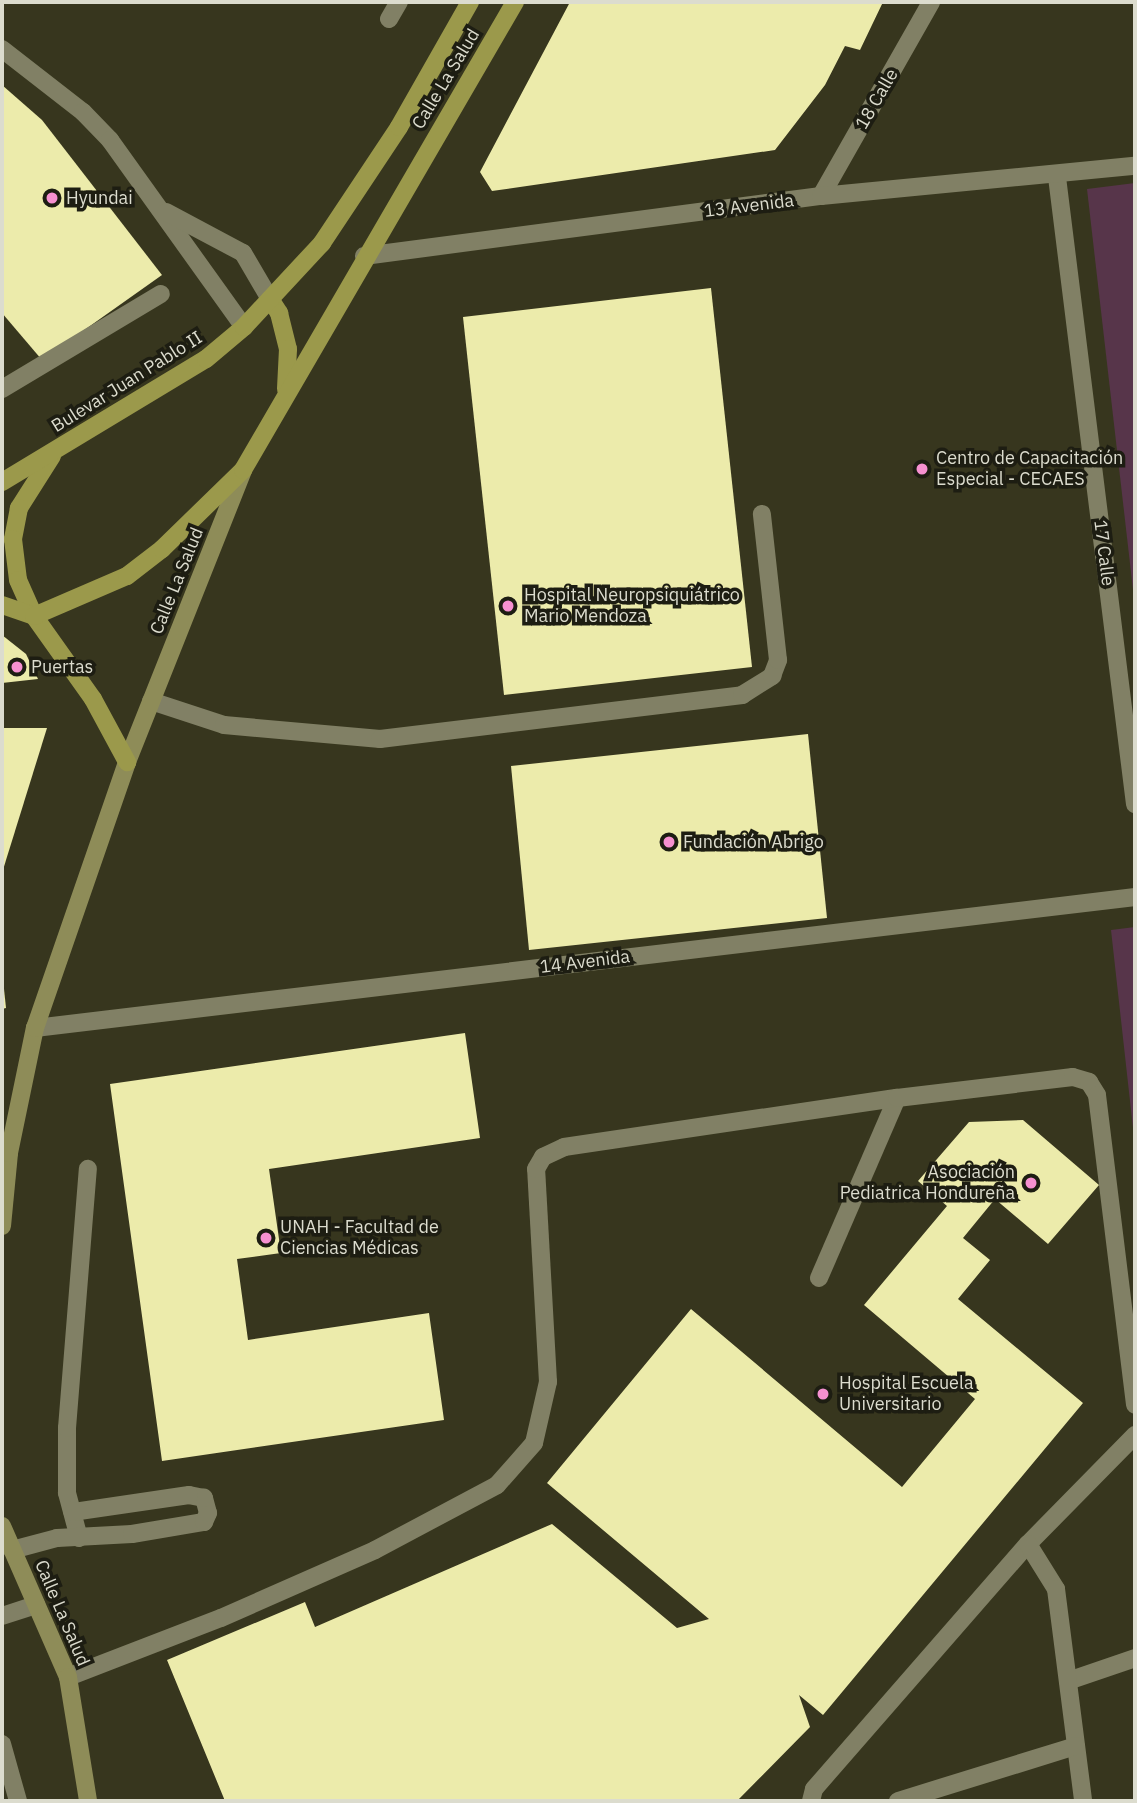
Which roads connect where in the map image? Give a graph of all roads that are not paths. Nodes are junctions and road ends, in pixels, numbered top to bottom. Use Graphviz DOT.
graph roads {
  1 [pos="470,2"];
  2 [pos="515,2"];
  3 [pos="931,2"];
  4 [pos="2,49"];
  5 [pos="1135,166"];
  6 [pos="1057,177"];
  7 [pos="821,196"];
  8 [pos="163,211"];
  9 [pos="322,243"];
  10 [pos="364,256"];
  11 [pos="161,294"];
  12 [pos="270,299"];
  13 [pos="244,327"];
  14 [pos="2,388"];
  15 [pos="286,396"];
  16 [pos="54,453"];
  17 [pos="243,470"];
  18 [pos="2,482"];
  19 [pos="762,514"];
  20 [pos="2,605"];
  21 [pos="34,616"];
  22 [pos="151,701"];
  23 [pos="127,762"];
  24 [pos="1135,804"];
  25 [pos="1135,897"];
  26 [pos="35,1028"];
  27 [pos="897,1098"];
  28 [pos="88,1169"];
  29 [pos="2,1226"];
  30 [pos="819,1278"];
  31 [pos="1135,1405"];
  32 [pos="1135,1435"];
  33 [pos="72,1512"];
  34 [pos="2,1526"];
  35 [pos="79,1538"];
  36 [pos="1028,1544"];
  37 [pos="12,1550"];
  38 [pos="36,1605"];
  39 [pos="2,1616"];
  40 [pos="1135,1658"];
  41 [pos="68,1677"];
  42 [pos="1068,1681"];
  43 [pos="2,1744"];
  44 [pos="1076,1746"];
  45 [pos="18,1801"];
  46 [pos="88,1801"];
  47 [pos="811,1801"];
  48 [pos="898,1801"];
  49 [pos="1083,1801"];
  1 -- 9 [label="main road, Calle La Salud"];
  2 -- 10 [label="main road, Calle La Salud"];
  3 -- 7 [label="street, 18 Calle"];
  4 -- 8 [label="street"];
  5 -- 6 [label="street, 13 Avenida"];
  6 -- 7 [label="street, 13 Avenida"];
  6 -- 24 [label="street, 17 Calle"];
  7 -- 10 [label="street, 13 Avenida"];
  8 -- 12 [label="street"];
  8 -- 13 [label="street"];
  9 -- 12 [label="main road, Bulevar Juan Pablo II"];
  10 -- 15 [label="main road, Calle La Salud"];
  11 -- 14 [label="street"];
  12 -- 13 [label="main road, Bulevar Juan Pablo II"];
  12 -- 15 [label="main road"];
  13 -- 16 [label="main road, Bulevar Juan Pablo II"];
  15 -- 17 [label="main road, Calle La Salud"];
  16 -- 18 [label="main road, Bulevar Juan Pablo II"];
  16 -- 21 [label="main road"];
  17 -- 21 [label="main road"];
  17 -- 22 [label="main road, Calle La Salud"];
  19 -- 22 [label="street"];
  20 -- 21 [label="main road"];
  21 -- 23 [label="main road"];
  22 -- 23 [label="main road, Calle La Salud"];
  23 -- 26 [label="main road, Calle La Salud"];
  25 -- 26 [label="street, 14 Avenida"];
  26 -- 29 [label="main road, Calle La Salud"];
  27 -- 30 [label="street"];
  27 -- 31 [label="street"];
  27 -- 41 [label="street"];
  28 -- 33 [label="street"];
  32 -- 36 [label="street"];
  33 -- 35 [label="street"];
  33 -- 35 [label="street"];
  34 -- 37 [label="main road, Calle La Salud"];
  35 -- 37 [label="street"];
  36 -- 42 [label="street"];
  36 -- 47 [label="street"];
  37 -- 38 [label="main road, Calle La Salud"];
  38 -- 39 [label="street"];
  38 -- 41 [label="main road, Calle La Salud"];
  40 -- 42 [label="street"];
  41 -- 46 [label="main road, Calle La Salud"];
  42 -- 44 [label="street"];
  43 -- 45 [label="street"];
  44 -- 48 [label="street"];
  44 -- 49 [label="street"];
}
